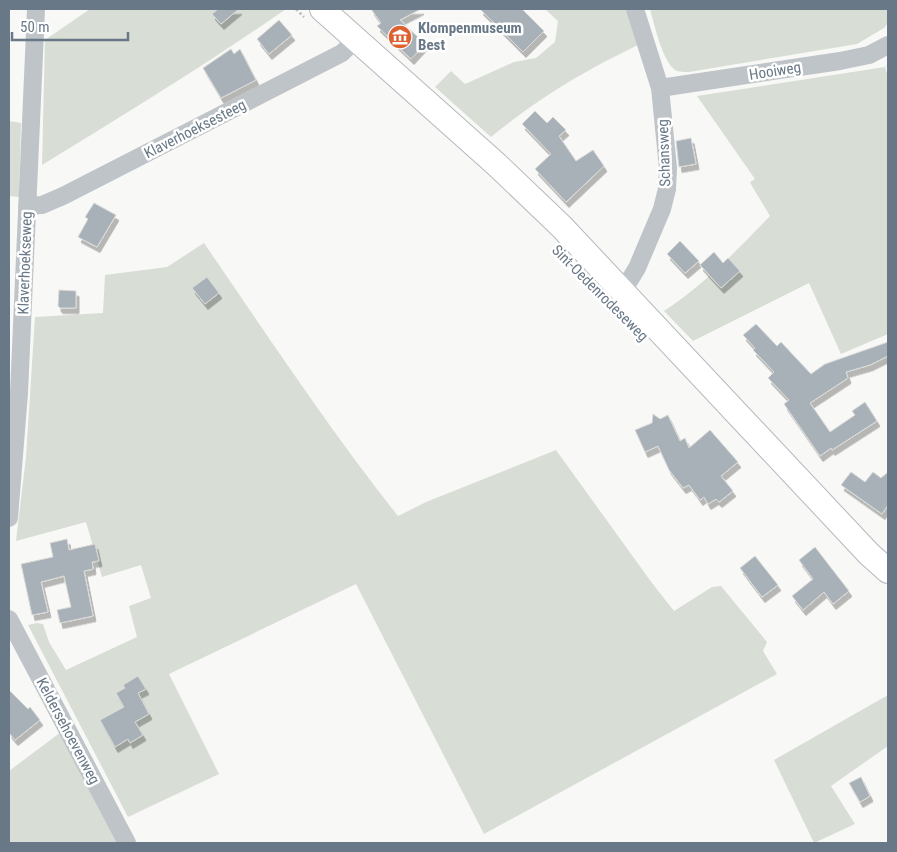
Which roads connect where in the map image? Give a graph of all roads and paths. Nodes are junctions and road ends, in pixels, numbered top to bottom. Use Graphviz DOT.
graph roads {
  1 [pos="36,9"];
  2 [pos="296,9"];
  3 [pos="635,9"];
  4 [pos="314,14"];
  5 [pos="356,39"];
  6 [pos="888,45"];
  7 [pos="660,88"];
  8 [pos="27,206"];
  9 [pos="620,289"];
  10 [pos="9,518"];
  11 [pos="888,571"];
  12 [pos="9,619"];
  13 [pos="127,843"];
  1 -- 8 [label="street, Klaverhoekseweg"];
  2 -- 4 [label="path"];
  3 -- 7 [label="street, Schansweg"];
  4 -- 5 [label="street, Sint-Oedenrodeseweg"];
  5 -- 8 [label="street, Klaverhoeksesteeg"];
  5 -- 9 [label="street, Sint-Oedenrodeseweg"];
  6 -- 7 [label="street, Hooiweg"];
  7 -- 9 [label="street, Schansweg"];
  8 -- 10 [label="street, Klaverhoekseweg"];
  9 -- 11 [label="street, Sint-Oedenrodeseweg"];
  12 -- 13 [label="street, Keldersehoevenweg"];
}
